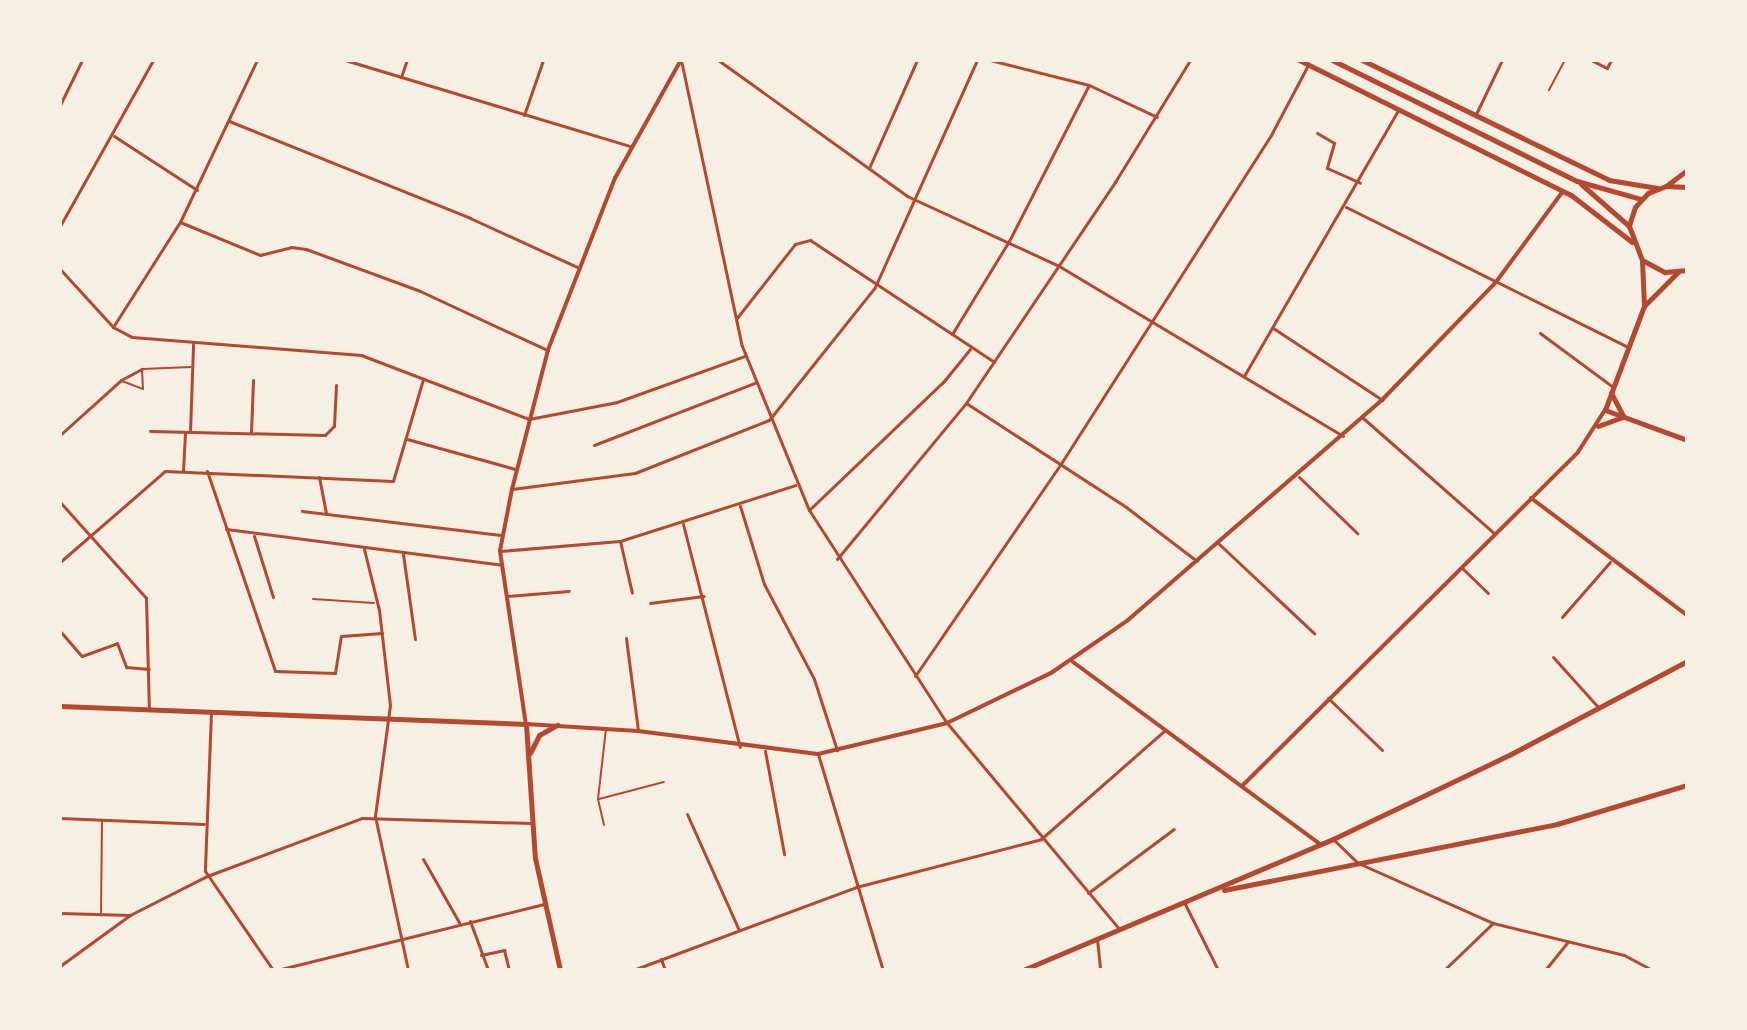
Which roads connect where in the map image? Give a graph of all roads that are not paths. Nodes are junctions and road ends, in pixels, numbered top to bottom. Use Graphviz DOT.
graph roads {
  1 [pos="82,60"];
  2 [pos="153,60"];
  3 [pos="257,60"];
  4 [pos="345,60"];
  5 [pos="407,60"];
  6 [pos="543,60"];
  7 [pos="681,60"];
  8 [pos="718,60"];
  9 [pos="917,60"];
  10 [pos="977,60"];
  11 [pos="990,60"];
  12 [pos="1190,60"];
  13 [pos="1299,60"];
  14 [pos="1332,60"];
  15 [pos="1362,60"];
  16 [pos="1502,60"];
  17 [pos="1565,60"];
  18 [pos="1591,60"];
  19 [pos="1611,60"];
  20 [pos="1308,65"];
  21 [pos="401,77"];
  22 [pos="1089,85"];
  23 [pos="1549,90"];
  24 [pos="60,105"];
  25 [pos="1399,109"];
  26 [pos="524,115"];
  27 [pos="1475,116"];
  28 [pos="1157,117"];
  29 [pos="229,121"];
  30 [pos="1317,133"];
  31 [pos="114,136"];
  32 [pos="629,146"];
  33 [pos="869,168"];
  34 [pos="1687,170"];
  35 [pos="1577,181"];
  36 [pos="1360,183"];
  37 [pos="1666,186"];
  38 [pos="1687,187"];
  39 [pos="1657,188"];
  40 [pos="197,190"];
  41 [pos="1563,191"];
  42 [pos="1641,199"];
  43 [pos="915,200"];
  44 [pos="1346,207"];
  45 [pos="180,222"];
  46 [pos="60,226"];
  47 [pos="1629,226"];
  48 [pos="1009,241"];
  49 [pos="1632,242"];
  50 [pos="1642,260"];
  51 [pos="1059,266"];
  52 [pos="579,268"];
  53 [pos="60,269"];
  54 [pos="1687,270"];
  55 [pos="1678,272"];
  56 [pos="1496,282"];
  57 [pos="875,287"];
  58 [pos="1644,306"];
  59 [pos="736,319"];
  60 [pos="1150,321"];
  61 [pos="113,327"];
  62 [pos="1273,328"];
  63 [pos="1540,333"];
  64 [pos="952,335"];
  65 [pos="193,344"];
  66 [pos="970,347"];
  67 [pos="1628,347"];
  68 [pos="548,350"];
  69 [pos="745,356"];
  70 [pos="994,362"];
  71 [pos="192,367"];
  72 [pos="142,369"];
  73 [pos="1244,376"];
  74 [pos="423,379"];
  75 [pos="121,380"];
  76 [pos="253,380"];
  77 [pos="755,383"];
  78 [pos="336,385"];
  79 [pos="1612,390"];
  80 [pos="1382,400"];
  81 [pos="966,403"];
  82 [pos="1605,410"];
  83 [pos="1623,417"];
  84 [pos="1363,418"];
  85 [pos="529,419"];
  86 [pos="769,420"];
  87 [pos="1598,426"];
  88 [pos="150,431"];
  89 [pos="188,432"];
  90 [pos="251,434"];
  91 [pos="60,435"];
  92 [pos="1343,436"];
  93 [pos="407,439"];
  94 [pos="1687,440"];
  95 [pos="594,445"];
  96 [pos="1060,465"];
  97 [pos="516,469"];
  98 [pos="183,471"];
  99 [pos="207,471"];
  100 [pos="319,477"];
  101 [pos="1299,477"];
  102 [pos="797,485"];
  103 [pos="512,489"];
  104 [pos="1531,498"];
  105 [pos="60,502"];
  106 [pos="740,505"];
  107 [pos="809,510"];
  108 [pos="302,511"];
  109 [pos="326,514"];
  110 [pos="683,524"];
  111 [pos="226,529"];
  112 [pos="1357,533"];
  113 [pos="1494,533"];
  114 [pos="253,534"];
  115 [pos="90,535"];
  116 [pos="501,535"];
  117 [pos="620,541"];
  118 [pos="1218,543"];
  119 [pos="364,549"];
  120 [pos="500,551"];
  121 [pos="403,554"];
  122 [pos="837,559"];
  123 [pos="1197,561"];
  124 [pos="60,562"];
  125 [pos="1610,562"];
  126 [pos="502,565"];
  127 [pos="1460,566"];
  128 [pos="569,591"];
  129 [pos="632,593"];
  130 [pos="1488,593"];
  131 [pos="507,596"];
  132 [pos="704,596"];
  133 [pos="273,597"];
  134 [pos="313,599"];
  135 [pos="374,603"];
  136 [pos="650,603"];
  137 [pos="1687,615"];
  138 [pos="1562,617"];
  139 [pos="60,631"];
  140 [pos="382,633"];
  141 [pos="1314,633"];
  142 [pos="626,638"];
  143 [pos="415,639"];
  144 [pos="1553,657"];
  145 [pos="1687,661"];
  146 [pos="1073,662"];
  147 [pos="149,669"];
  148 [pos="915,676"];
  149 [pos="1328,698"];
  150 [pos="60,706"];
  151 [pos="1599,708"];
  152 [pos="149,709"];
  153 [pos="211,712"];
  154 [pos="386,722"];
  155 [pos="947,723"];
  156 [pos="526,724"];
  157 [pos="557,725"];
  158 [pos="606,728"];
  159 [pos="1165,730"];
  160 [pos="638,731"];
  161 [pos="740,747"];
  162 [pos="837,750"];
  163 [pos="1382,750"];
  164 [pos="765,751"];
  165 [pos="818,754"];
  166 [pos="528,761"];
  167 [pos="664,782"];
  168 [pos="1243,785"];
  169 [pos="1687,785"];
  170 [pos="598,799"];
  171 [pos="687,814"];
  172 [pos="375,816"];
  173 [pos="60,818"];
  174 [pos="102,820"];
  175 [pos="531,823"];
  176 [pos="205,824"];
  177 [pos="604,825"];
  178 [pos="1174,829"];
  179 [pos="1041,839"];
  180 [pos="1333,839"];
  181 [pos="1320,844"];
  182 [pos="784,854"];
  183 [pos="423,859"];
  184 [pos="1358,863"];
  185 [pos="207,876"];
  186 [pos="856,887"];
  187 [pos="1214,892"];
  188 [pos="1088,893"];
  189 [pos="543,904"];
  190 [pos="1185,904"];
  191 [pos="60,913"];
  192 [pos="101,914"];
  193 [pos="130,915"];
  194 [pos="470,921"];
  195 [pos="1493,923"];
  196 [pos="459,924"];
  197 [pos="739,930"];
  198 [pos="1119,930"];
  199 [pos="400,938"];
  200 [pos="1097,939"];
  201 [pos="1568,942"];
  202 [pos="481,955"];
  203 [pos="661,959"];
  204 [pos="60,966"];
  205 [pos="275,970"];
  206 [pos="408,970"];
  207 [pos="488,970"];
  208 [pos="509,970"];
  209 [pos="560,970"];
  210 [pos="633,970"];
  211 [pos="665,970"];
  212 [pos="883,970"];
  213 [pos="1023,970"];
  214 [pos="1100,970"];
  215 [pos="1218,970"];
  216 [pos="1444,970"];
  217 [pos="1545,970"];
  218 [pos="1652,970"];
  1 -- 24 [label="street"];
  2 -- 31 [label="street"];
  3 -- 29 [label="street"];
  4 -- 21 [label="street"];
  5 -- 21 [label="street"];
  6 -- 26 [label="street"];
  7 -- 32 [label="street"];
  7 -- 59 [label="street"];
  8 -- 33 [label="street"];
  9 -- 33 [label="street"];
  10 -- 43 [label="street"];
  11 -- 22 [label="street"];
  12 -- 28 [label="street"];
  13 -- 20 [label="main road"];
  14 -- 35 [label="main road"];
  15 -- 27 [label="main road"];
  16 -- 27 [label="street"];
  17 -- 23 [label="lane"];
  18 -- 19 [label="street"];
  20 -- 25 [label="main road"];
  20 -- 60 [label="street"];
  21 -- 26 [label="street"];
  22 -- 28 [label="street"];
  22 -- 48 [label="street"];
  25 -- 36 [label="street"];
  25 -- 41 [label="main road"];
  26 -- 32 [label="street"];
  27 -- 39 [label="main road"];
  28 -- 51 [label="street"];
  29 -- 40 [label="street"];
  29 -- 52 [label="street"];
  30 -- 36 [label="street"];
  31 -- 40 [label="street"];
  31 -- 46 [label="street"];
  32 -- 52 [label="street"];
  33 -- 43 [label="street"];
  34 -- 37 [label="main road"];
  35 -- 42 [label="main road"];
  35 -- 47 [label="main road"];
  36 -- 44 [label="street"];
  37 -- 38 [label="main road"];
  37 -- 39 [label="main road"];
  39 -- 42 [label="main road"];
  40 -- 45 [label="street"];
  41 -- 49 [label="main road"];
  41 -- 56 [label="street"];
  42 -- 47 [label="main road"];
  43 -- 48 [label="street"];
  43 -- 57 [label="street"];
  44 -- 56 [label="street"];
  44 -- 62 [label="street"];
  45 -- 61 [label="street"];
  45 -- 68 [label="street"];
  47 -- 49 [label="main road"];
  48 -- 51 [label="street"];
  48 -- 64 [label="street"];
  49 -- 50 [label="main road"];
  50 -- 55 [label="main road"];
  50 -- 58 [label="main road"];
  51 -- 60 [label="street"];
  51 -- 70 [label="street"];
  52 -- 68 [label="street"];
  53 -- 61 [label="street"];
  54 -- 55 [label="main road"];
  55 -- 58 [label="main road"];
  56 -- 67 [label="street"];
  56 -- 80 [label="street"];
  57 -- 59 [label="street"];
  57 -- 64 [label="street"];
  57 -- 86 [label="street"];
  58 -- 67 [label="main road"];
  59 -- 69 [label="street"];
  60 -- 73 [label="street"];
  60 -- 96 [label="street"];
  61 -- 65 [label="street"];
  62 -- 73 [label="street"];
  62 -- 80 [label="street"];
  63 -- 79 [label="street"];
  64 -- 66 [label="street"];
  65 -- 71 [label="street"];
  65 -- 74 [label="street"];
  66 -- 70 [label="street"];
  66 -- 107 [label="street"];
  67 -- 79 [label="main road"];
  68 -- 85 [label="street"];
  69 -- 77 [label="street"];
  69 -- 85 [label="street"];
  70 -- 81 [label="street"];
  71 -- 72 [label="lane"];
  71 -- 89 [label="street"];
  72 -- 75 [label="street"];
  72 -- 75 [label="lane"];
  73 -- 92 [label="street"];
  74 -- 85 [label="street"];
  74 -- 93 [label="street"];
  75 -- 91 [label="street"];
  76 -- 90 [label="street"];
  77 -- 86 [label="street"];
  77 -- 95 [label="street"];
  78 -- 90 [label="street"];
  79 -- 82 [label="main road"];
  79 -- 83 [label="main road"];
  80 -- 84 [label="street"];
  81 -- 96 [label="street"];
  81 -- 122 [label="street"];
  82 -- 83 [label="main road"];
  82 -- 87 [label="street"];
  83 -- 87 [label="main road"];
  83 -- 94 [label="main road"];
  84 -- 92 [label="street"];
  84 -- 113 [label="street"];
  85 -- 97 [label="street"];
  86 -- 102 [label="street"];
  86 -- 103 [label="street"];
  87 -- 104 [label="street"];
  88 -- 89 [label="street"];
  89 -- 90 [label="street"];
  89 -- 98 [label="street"];
  92 -- 101 [label="street"];
  93 -- 97 [label="street"];
  93 -- 100 [label="street"];
  96 -- 123 [label="street"];
  96 -- 148 [label="street"];
  97 -- 103 [label="street"];
  98 -- 99 [label="street"];
  98 -- 115 [label="street"];
  99 -- 100 [label="street"];
  99 -- 111 [label="street"];
  100 -- 109 [label="street"];
  101 -- 112 [label="street"];
  101 -- 118 [label="street"];
  102 -- 106 [label="street"];
  102 -- 107 [label="street"];
  103 -- 116 [label="street"];
  104 -- 113 [label="street"];
  104 -- 125 [label="street"];
  105 -- 115 [label="street"];
  106 -- 110 [label="street"];
  106 -- 162 [label="street"];
  107 -- 122 [label="street"];
  108 -- 109 [label="street"];
  109 -- 116 [label="street"];
  110 -- 117 [label="street"];
  110 -- 132 [label="street"];
  111 -- 114 [label="street"];
  111 -- 140 [label="street"];
  113 -- 127 [label="street"];
  114 -- 119 [label="street"];
  114 -- 133 [label="street"];
  115 -- 124 [label="street"];
  115 -- 147 [label="street"];
  116 -- 120 [label="street"];
  117 -- 120 [label="street"];
  117 -- 129 [label="street"];
  118 -- 123 [label="street"];
  118 -- 141 [label="street"];
  119 -- 121 [label="street"];
  119 -- 135 [label="street"];
  120 -- 126 [label="street"];
  121 -- 126 [label="street"];
  121 -- 143 [label="street"];
  122 -- 148 [label="street"];
  123 -- 146 [label="street"];
  125 -- 137 [label="street"];
  125 -- 138 [label="street"];
  126 -- 131 [label="street"];
  127 -- 130 [label="street"];
  127 -- 149 [label="street"];
  128 -- 131 [label="street"];
  131 -- 156 [label="street"];
  132 -- 136 [label="street"];
  132 -- 161 [label="street"];
  134 -- 135 [label="lane"];
  135 -- 140 [label="street"];
  139 -- 147 [label="street"];
  140 -- 154 [label="street"];
  142 -- 160 [label="street"];
  144 -- 151 [label="street"];
  145 -- 151 [label="main road"];
  146 -- 155 [label="street"];
  146 -- 159 [label="street"];
  147 -- 152 [label="street"];
  148 -- 155 [label="street"];
  149 -- 163 [label="street"];
  149 -- 168 [label="street"];
  150 -- 152 [label="main road"];
  151 -- 180 [label="main road"];
  152 -- 153 [label="main road"];
  153 -- 154 [label="main road"];
  153 -- 176 [label="street"];
  154 -- 156 [label="main road"];
  154 -- 172 [label="street"];
  155 -- 162 [label="street"];
  155 -- 179 [label="street"];
  156 -- 157 [label="street"];
  156 -- 166 [label="main road"];
  157 -- 158 [label="street"];
  157 -- 166 [label="main road"];
  158 -- 160 [label="street"];
  158 -- 170 [label="lane"];
  159 -- 168 [label="street"];
  159 -- 179 [label="street"];
  160 -- 161 [label="street"];
  161 -- 164 [label="street"];
  162 -- 165 [label="street"];
  164 -- 165 [label="street"];
  164 -- 182 [label="street"];
  165 -- 186 [label="street"];
  166 -- 175 [label="main road"];
  167 -- 170 [label="lane"];
  168 -- 181 [label="street"];
  169 -- 184 [label="main road"];
  170 -- 177 [label="lane"];
  171 -- 197 [label="street"];
  172 -- 175 [label="street"];
  172 -- 185 [label="street"];
  172 -- 199 [label="street"];
  173 -- 174 [label="street"];
  174 -- 176 [label="street"];
  174 -- 192 [label="lane"];
  175 -- 189 [label="main road"];
  176 -- 185 [label="street"];
  178 -- 188 [label="street"];
  179 -- 186 [label="street"];
  179 -- 188 [label="street"];
  180 -- 181 [label="main road"];
  180 -- 184 [label="street"];
  181 -- 187 [label="main road"];
  183 -- 196 [label="street"];
  184 -- 187 [label="main road"];
  184 -- 195 [label="street"];
  185 -- 193 [label="street"];
  185 -- 205 [label="street"];
  186 -- 197 [label="street"];
  186 -- 212 [label="street"];
  187 -- 190 [label="main road"];
  188 -- 198 [label="street"];
  189 -- 194 [label="street"];
  189 -- 209 [label="main road"];
  190 -- 198 [label="main road"];
  190 -- 215 [label="street"];
  191 -- 192 [label="street"];
  192 -- 193 [label="street"];
  193 -- 204 [label="street"];
  194 -- 196 [label="street"];
  194 -- 202 [label="street"];
  195 -- 201 [label="street"];
  195 -- 216 [label="street"];
  196 -- 199 [label="street"];
  197 -- 203 [label="street"];
  198 -- 200 [label="main road"];
  199 -- 205 [label="street"];
  199 -- 206 [label="street"];
  200 -- 213 [label="main road"];
  200 -- 214 [label="street"];
  201 -- 217 [label="street"];
  201 -- 218 [label="street"];
  202 -- 207 [label="street"];
  202 -- 208 [label="street"];
  203 -- 210 [label="street"];
  203 -- 211 [label="street"];
}
